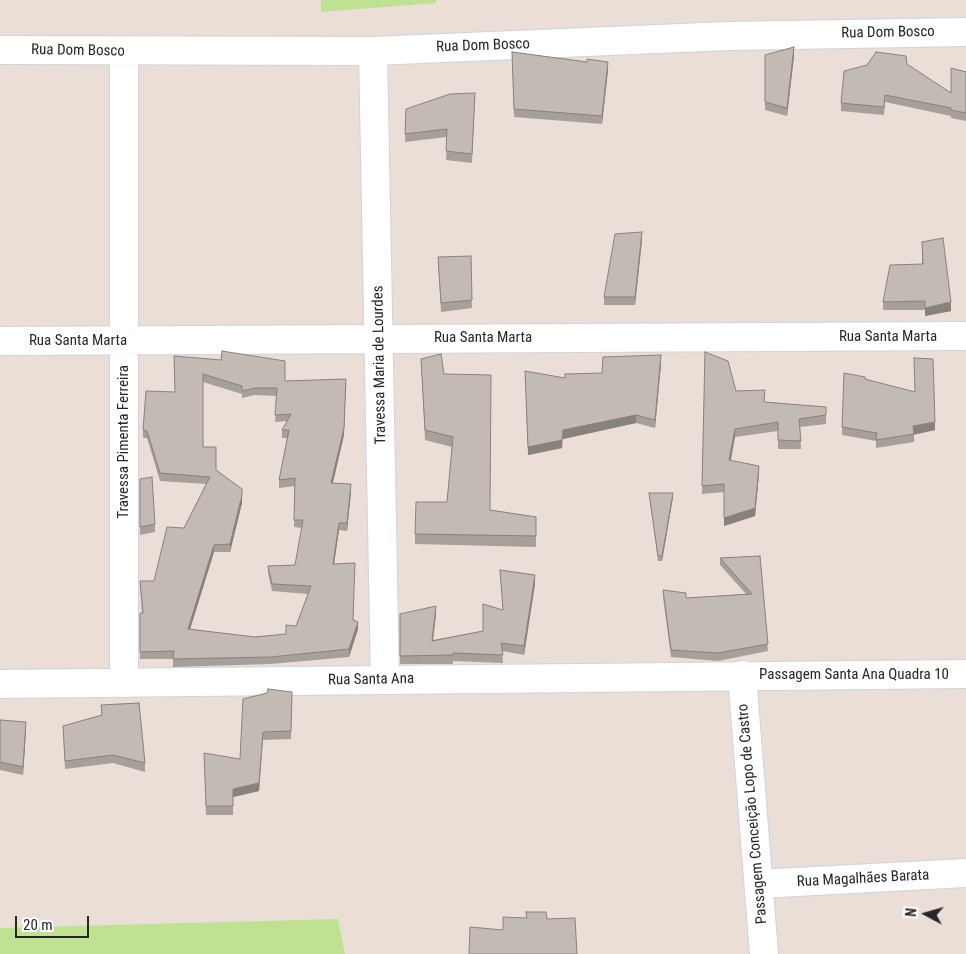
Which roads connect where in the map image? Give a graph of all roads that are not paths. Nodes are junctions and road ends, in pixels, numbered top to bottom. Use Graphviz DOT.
graph roads {
  1 [pos="966,32"];
  2 [pos="0,50"];
  3 [pos="124,51"];
  4 [pos="373,51"];
  5 [pos="966,336"];
  6 [pos="380,339"];
  7 [pos="125,340"];
  8 [pos="0,341"];
  9 [pos="966,674"];
  10 [pos="742,675"];
  11 [pos="385,680"];
  12 [pos="124,683"];
  13 [pos="0,684"];
  14 [pos="966,873"];
  15 [pos="759,884"];
  16 [pos="764,954"];
  1 -- 4 [label="street, Rua Dom Bosco"];
  2 -- 3 [label="street, Rua Dom Bosco"];
  3 -- 4 [label="street, Rua Dom Bosco"];
  3 -- 7 [label="street, Travessa Pimenta Ferreira"];
  4 -- 6 [label="street, Travessa Maria de Lourdes"];
  5 -- 6 [label="street, Rua Santa Marta"];
  6 -- 7 [label="street, Rua Santa Marta"];
  6 -- 11 [label="street, Travessa Maria de Lourdes"];
  7 -- 8 [label="street, Rua Santa Marta"];
  7 -- 12 [label="street, Travessa Pimenta Ferreira"];
  9 -- 10 [label="street, Passagem Santa Ana Quadra 10"];
  10 -- 11 [label="street, Rua Santa Ana"];
  10 -- 15 [label="street, Passagem Conceição Lopo de Castro"];
  11 -- 12 [label="street, Rua Santa Ana"];
  12 -- 13 [label="street, Rua Santa Ana"];
  14 -- 15 [label="street, Rua Magalhães Barata"];
  15 -- 16 [label="street, Passagem Conceição Lopo de Castro"];
}
